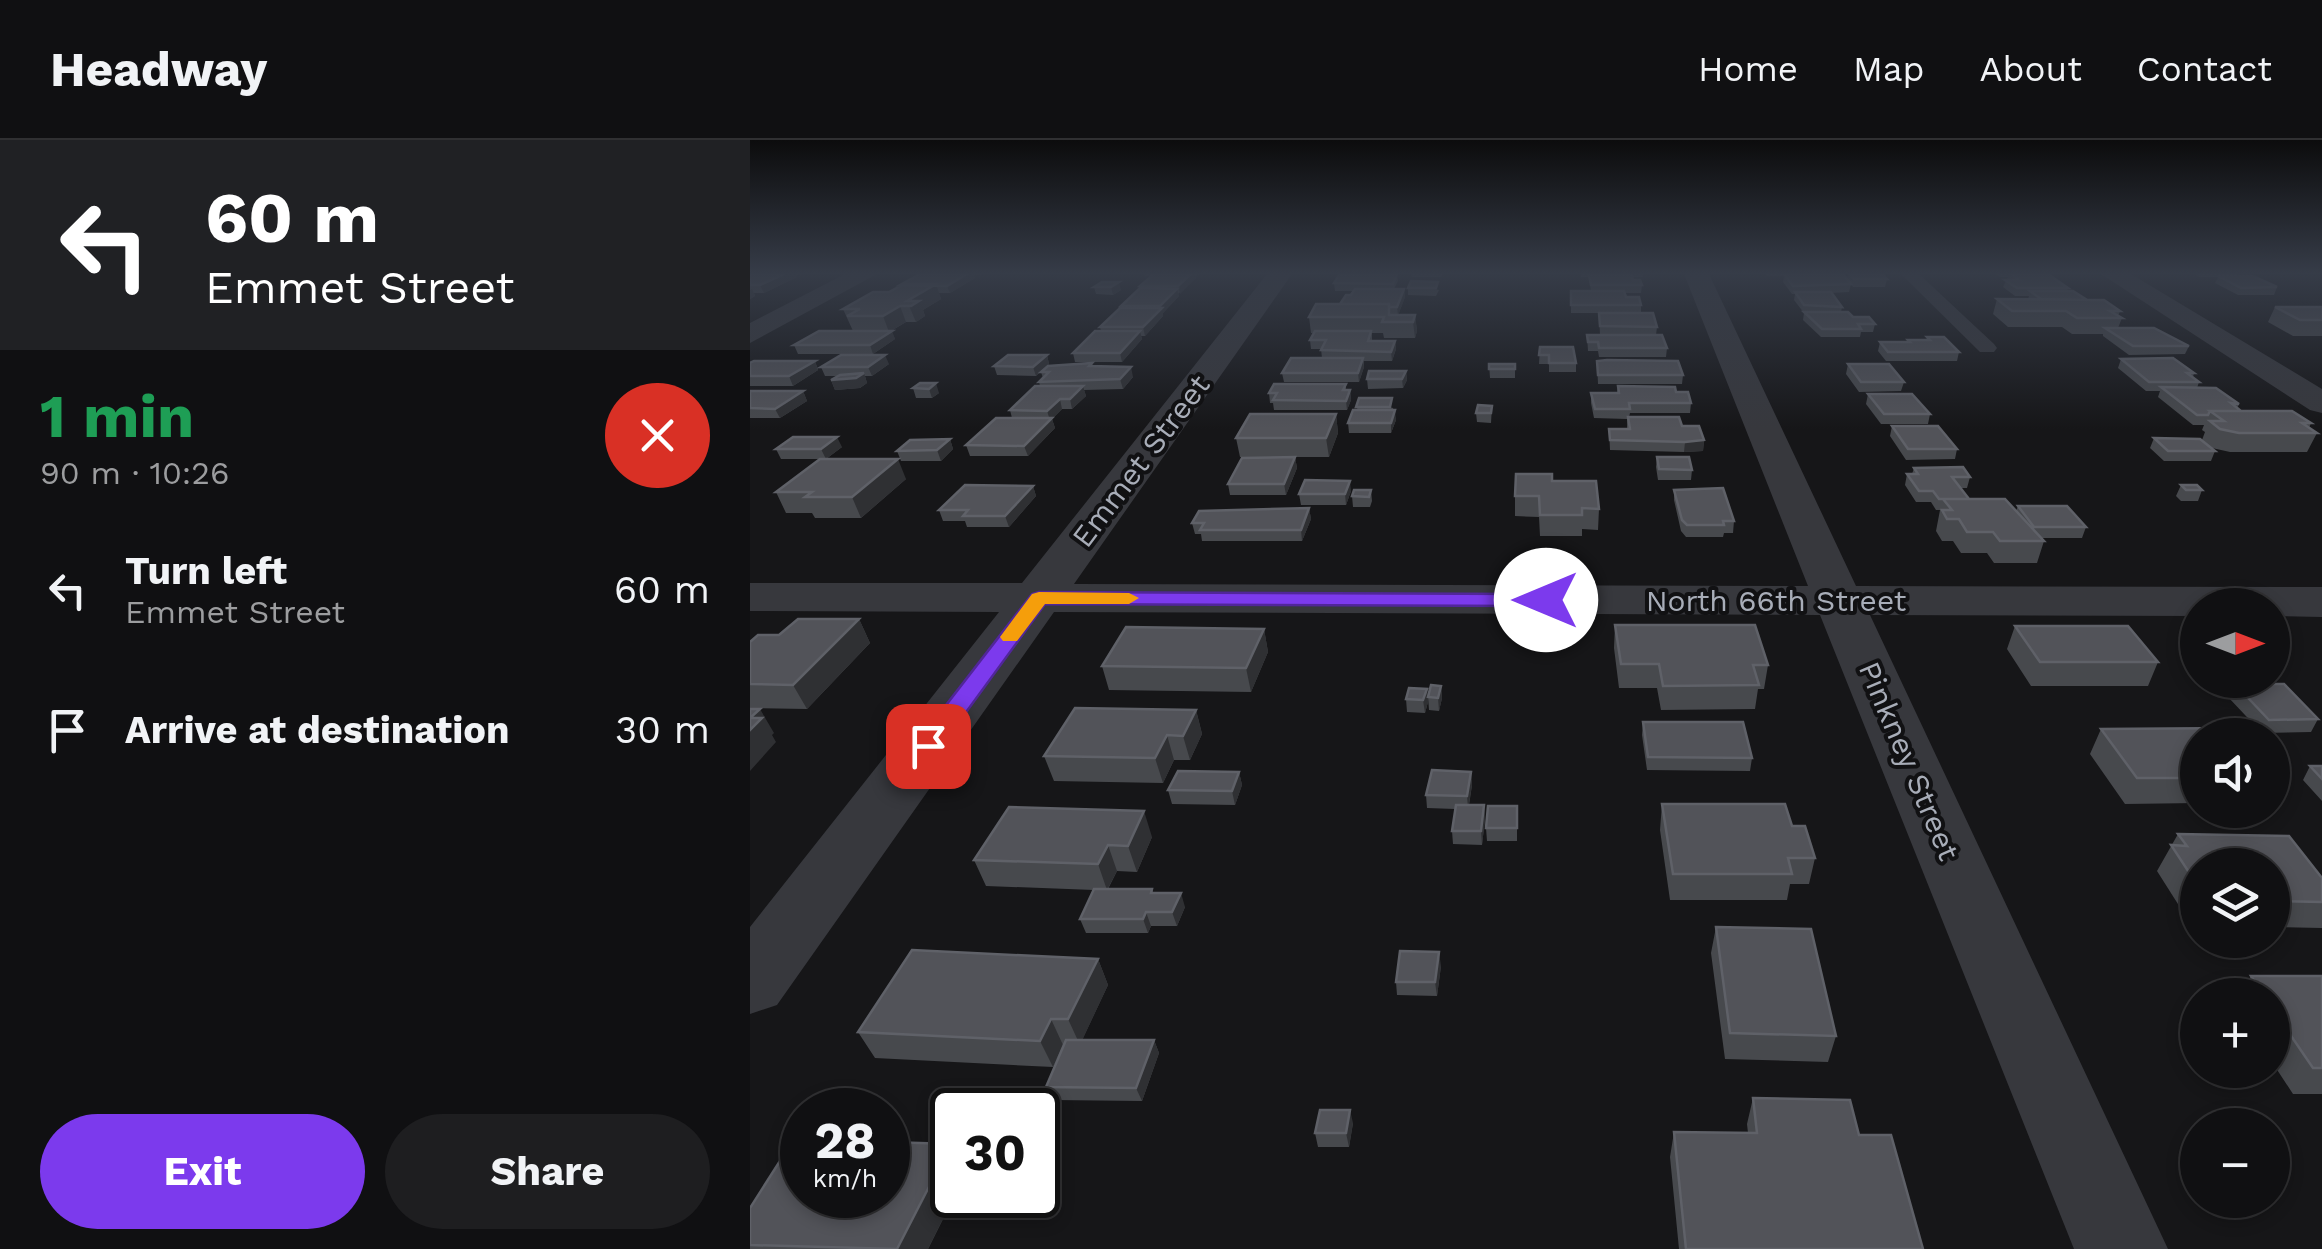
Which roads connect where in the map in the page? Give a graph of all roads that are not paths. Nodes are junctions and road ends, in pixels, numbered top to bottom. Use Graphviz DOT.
graph roads {
  1 [pos="1242,326"];
  2 [pos="1719,326"];
  3 [pos="1963,326"];
  4 [pos="2197,326"];
  5 [pos="1986,348"];
  6 [pos="2322,403"];
  7 [pos="750,597"];
  8 [pos="1039,598"];
  9 [pos="1840,602"];
  10 [pos="2322,602"];
  11 [pos="750,983"];
  12 [pos="2121,1249"];
  1 -- 8 [label="street, Emmet Street"];
  2 -- 9 [label="street, Pinkney Street"];
  3 -- 5 [label="lane"];
  4 -- 6 [label="street"];
  7 -- 8 [label="street, North 66th Street"];
  8 -- 9 [label="street, North 66th Street"];
  8 -- 11 [label="street, Emmet Street"];
  9 -- 10 [label="street, North 66th Street"];
  9 -- 12 [label="street, Pinkney Street"];
}
